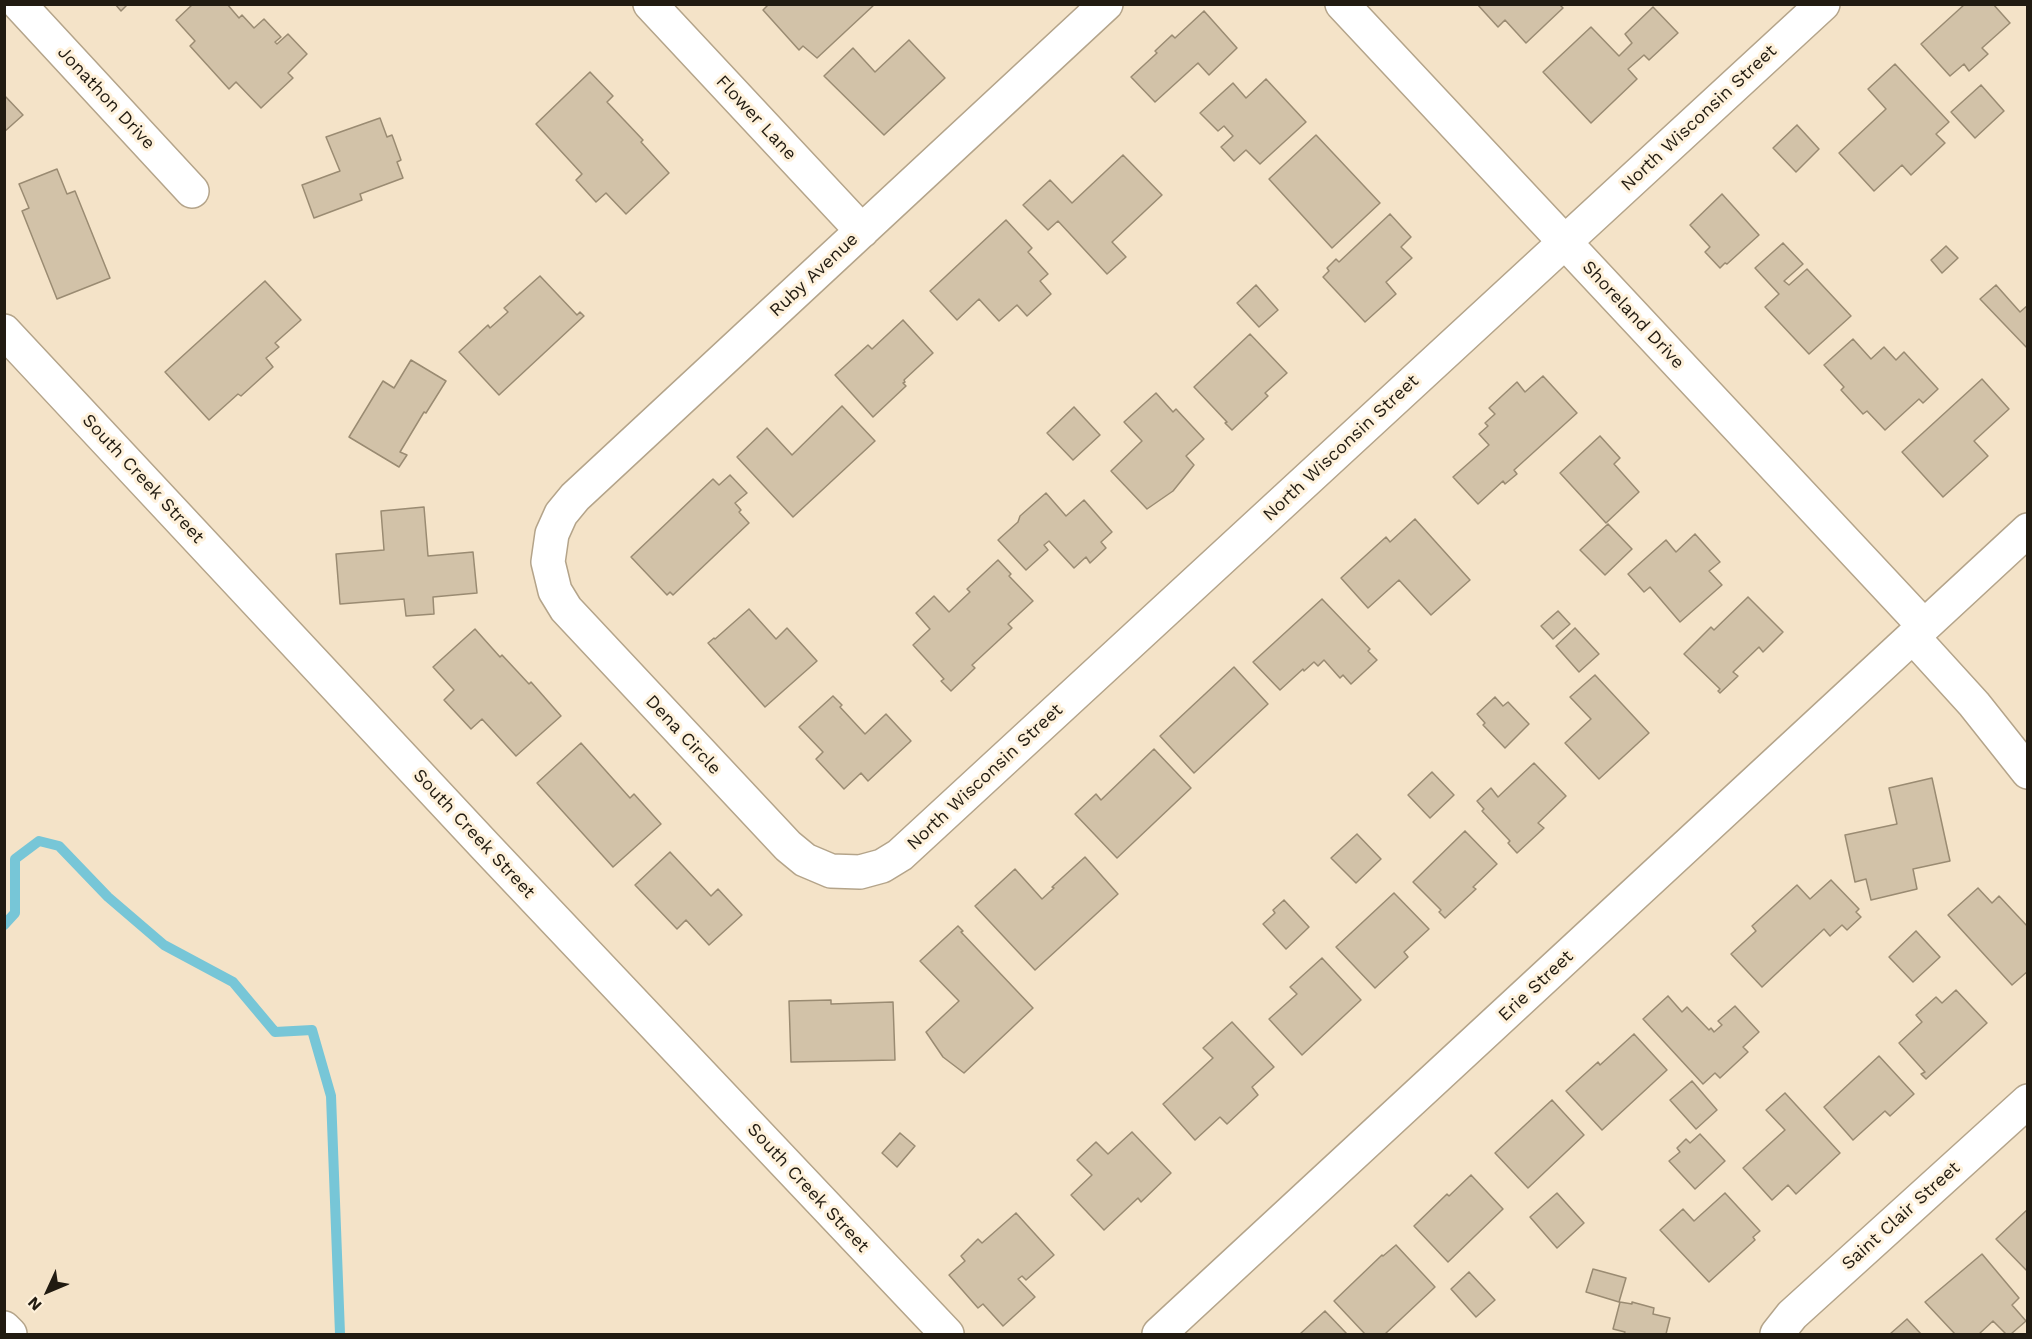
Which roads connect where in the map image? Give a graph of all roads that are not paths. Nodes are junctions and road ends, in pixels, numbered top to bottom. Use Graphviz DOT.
graph roads {
  1 [pos="20,4"];
  2 [pos="650,4"];
  3 [pos="1106,4"];
  4 [pos="1342,4"];
  5 [pos="1823,4"];
  6 [pos="192,191"];
  7 [pos="862,231"];
  8 [pos="1564,242"];
  9 [pos="4,331"];
  10 [pos="2028,530"];
  11 [pos="548,562"];
  12 [pos="1918,632"];
  13 [pos="2028,772"];
  14 [pos="851,872"];
  15 [pos="2028,1101"];
  16 [pos="4,1328"];
  17 [pos="10,1335"];
  18 [pos="947,1335"];
  19 [pos="1159,1335"];
  20 [pos="1777,1335"];
  1 -- 6 [label="street, Jonathon Drive"];
  2 -- 7 [label="street, Flower Lane"];
  3 -- 7 [label="street, Ruby Avenue"];
  4 -- 8 [label="street, Shoreland Drive"];
  5 -- 8 [label="street, North Wisconsin Street"];
  7 -- 11 [label="street, Ruby Avenue"];
  8 -- 12 [label="street, Shoreland Drive"];
  8 -- 14 [label="street, North Wisconsin Street"];
  9 -- 18 [label="street, South Creek Street"];
  10 -- 12 [label="street, Erie Street"];
  11 -- 14 [label="street, Dena Circle"];
  12 -- 13 [label="street, Shoreland Drive"];
  12 -- 19 [label="street, Erie Street"];
  15 -- 20 [label="street, Saint Clair Street"];
  16 -- 17 [label="street"];
}
